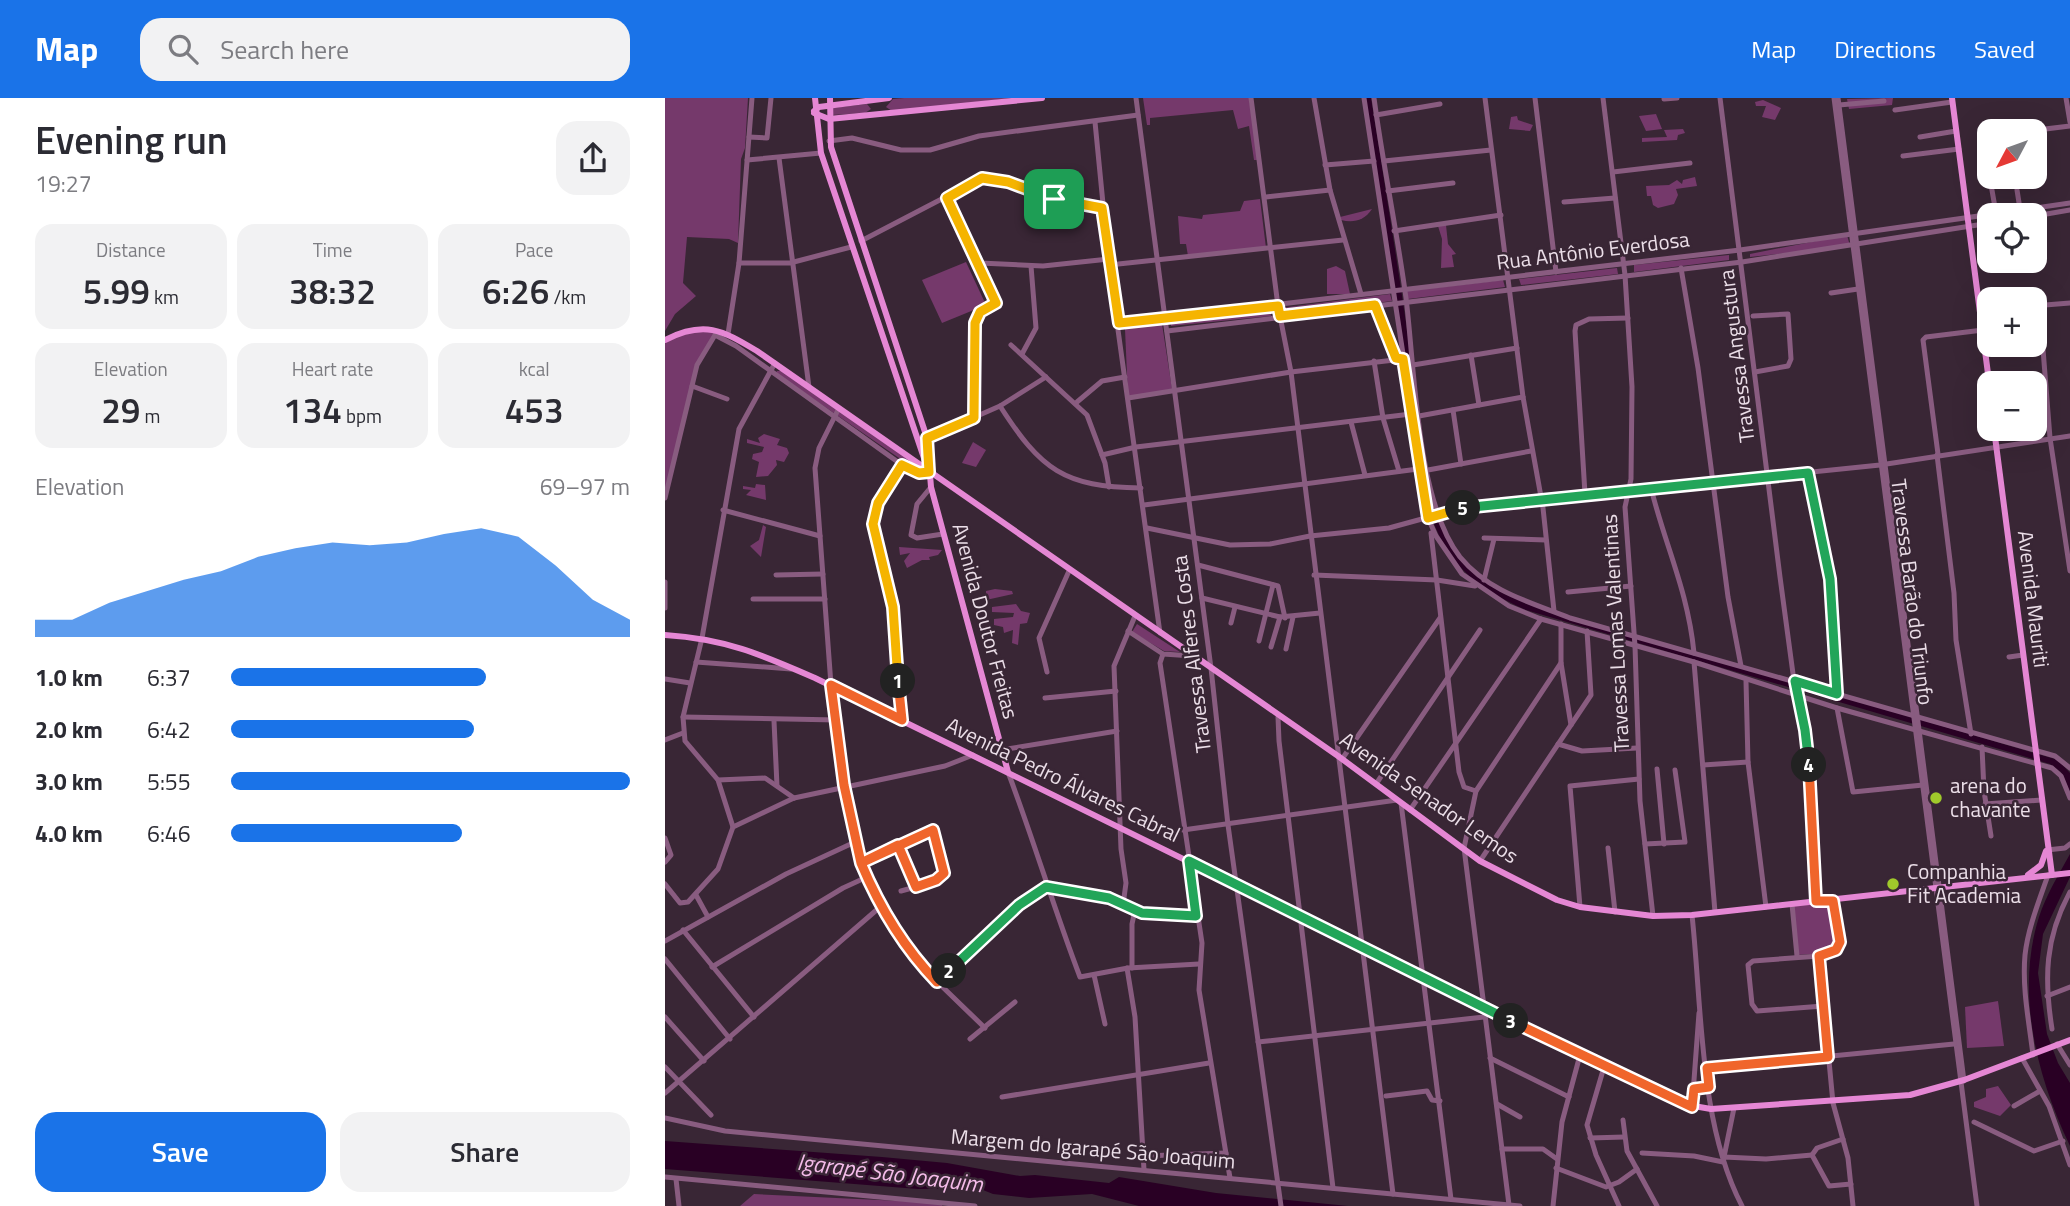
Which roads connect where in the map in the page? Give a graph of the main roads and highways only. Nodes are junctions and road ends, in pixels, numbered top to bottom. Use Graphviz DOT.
graph roads {
  1 [pos="815,98"];
  2 [pos="890,98"];
  3 [pos="1042,98"];
  4 [pos="865,100"];
  5 [pos="1952,100"];
  6 [pos="830,102"];
  7 [pos="814,112"];
  8 [pos="893,113"];
  9 [pos="867,114"];
  10 [pos="828,119"];
  11 [pos="665,340"];
  12 [pos="900,357"];
  13 [pos="889,359"];
  14 [pos="1988,371"];
  15 [pos="906,374"];
  16 [pos="895,378"];
  17 [pos="1995,441"];
  18 [pos="929,472"];
  19 [pos="665,635"];
  20 [pos="1008,772"];
  21 [pos="2047,848"];
  22 [pos="2070,873"];
  23 [pos="2052,875"];
  24 [pos="2025,877"];
  25 [pos="2070,1040"];
  1 -- 7 [label="main road, Avenida Doutor Freitas"];
  2 -- 4 [label="main road"];
  2 -- 8 [label="main road"];
  3 -- 8 [label="main road"];
  4 -- 6 [label="main road"];
  4 -- 9 [label="main road"];
  5 -- 14 [label="main road"];
  6 -- 7 [label="main road"];
  6 -- 10 [label="main road, Avenida Doutor Freitas"];
  7 -- 10 [label="main road"];
  7 -- 13 [label="main road, Avenida Doutor Freitas"];
  8 -- 9 [label="main road"];
  9 -- 10 [label="main road"];
  10 -- 12 [label="main road, Avenida Doutor Freitas"];
  11 -- 18 [label="main road, Avenida Senador Lemos"];
  12 -- 13 [label="main road"];
  12 -- 15 [label="main road, Avenida Doutor Freitas"];
  13 -- 16 [label="main road, Avenida Doutor Freitas"];
  15 -- 16 [label="main road"];
  15 -- 18 [label="main road, Avenida Doutor Freitas"];
  16 -- 18 [label="main road, Avenida Doutor Freitas"];
  17 -- 21 [label="main road, Avenida Mauriti"];
  18 -- 20 [label="main road, Avenida Doutor Freitas"];
  18 -- 24 [label="main road, Avenida Senador Lemos"];
  19 -- 20 [label="main road, Avenida Pedro Álvares Cabral"];
  20 -- 25 [label="main road, Avenida Pedro Álvares Cabral"];
  21 -- 23 [label="main road, Avenida Mauriti"];
  21 -- 24 [label="main road"];
  22 -- 23 [label="main road, Avenida Senador Lemos"];
  23 -- 24 [label="main road, Avenida Senador Lemos"];
}
